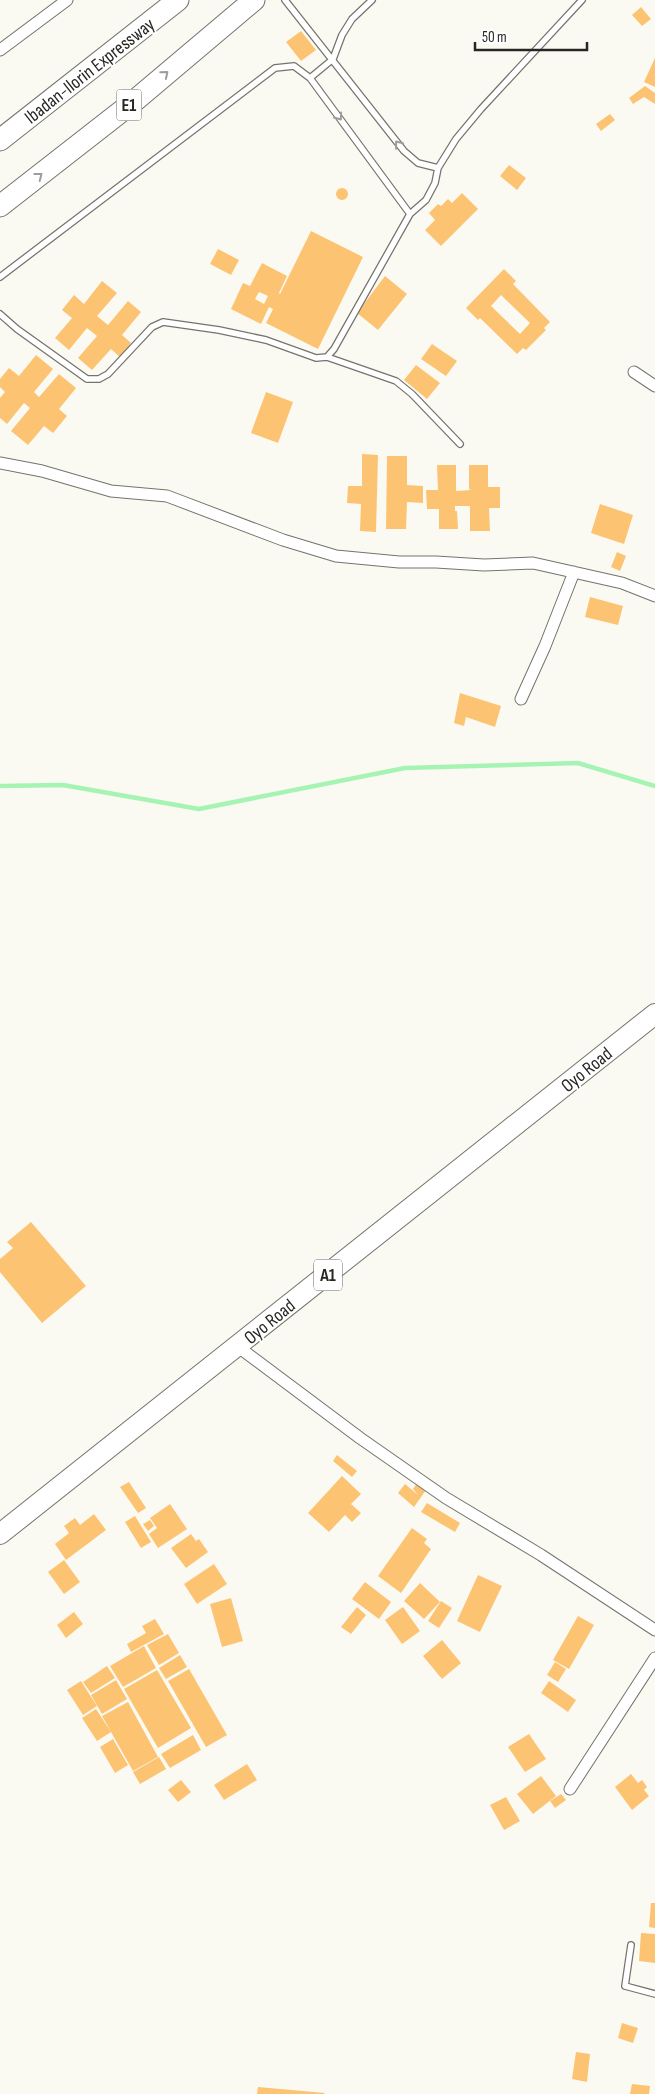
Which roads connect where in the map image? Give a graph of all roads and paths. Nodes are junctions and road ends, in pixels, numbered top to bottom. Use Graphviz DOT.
graph roads {
  1 [pos="67,0"];
  2 [pos="178,0"];
  3 [pos="254,0"];
  4 [pos="284,0"];
  5 [pos="372,0"];
  6 [pos="582,0"];
  7 [pos="0,50"];
  8 [pos="332,59"];
  9 [pos="310,78"];
  10 [pos="0,140"];
  11 [pos="438,168"];
  12 [pos="0,206"];
  13 [pos="410,214"];
  14 [pos="0,277"];
  15 [pos="0,314"];
  16 [pos="326,357"];
  17 [pos="634,372"];
  18 [pos="655,386"];
  19 [pos="460,444"];
  20 [pos="0,463"];
  21 [pos="574,572"];
  22 [pos="655,596"];
  23 [pos="521,699"];
  24 [pos="655,1014"];
  25 [pos="238,1346"];
  26 [pos="0,1534"];
  27 [pos="655,1630"];
  28 [pos="655,1658"];
  29 [pos="570,1789"];
  30 [pos="631,1945"];
  31 [pos="655,1994"];
  1 -- 7 [label="street"];
  2 -- 10 [label="highway, Ibadan-Ilorin Expressway"];
  12 -- 3 [label="highway, E1, one-way"];
  4 -- 8 [label="lane"];
  5 -- 8 [label="lane"];
  6 -- 11 [label="lane"];
  8 -- 9 [label="lane"];
  11 -- 8 [label="lane, one-way"];
  9 -- 13 [label="lane, one-way"];
  9 -- 14 [label="lane"];
  11 -- 13 [label="lane"];
  13 -- 16 [label="lane"];
  15 -- 16 [label="lane"];
  16 -- 19 [label="lane"];
  17 -- 18 [label="street"];
  20 -- 21 [label="street"];
  21 -- 22 [label="street"];
  21 -- 23 [label="street"];
  24 -- 25 [label="highway, Oyo Road / A1"];
  25 -- 26 [label="highway, Oyo Road / A1"];
  25 -- 27 [label="street"];
  28 -- 29 [label="street"];
  30 -- 31 [label="lane"];
}
